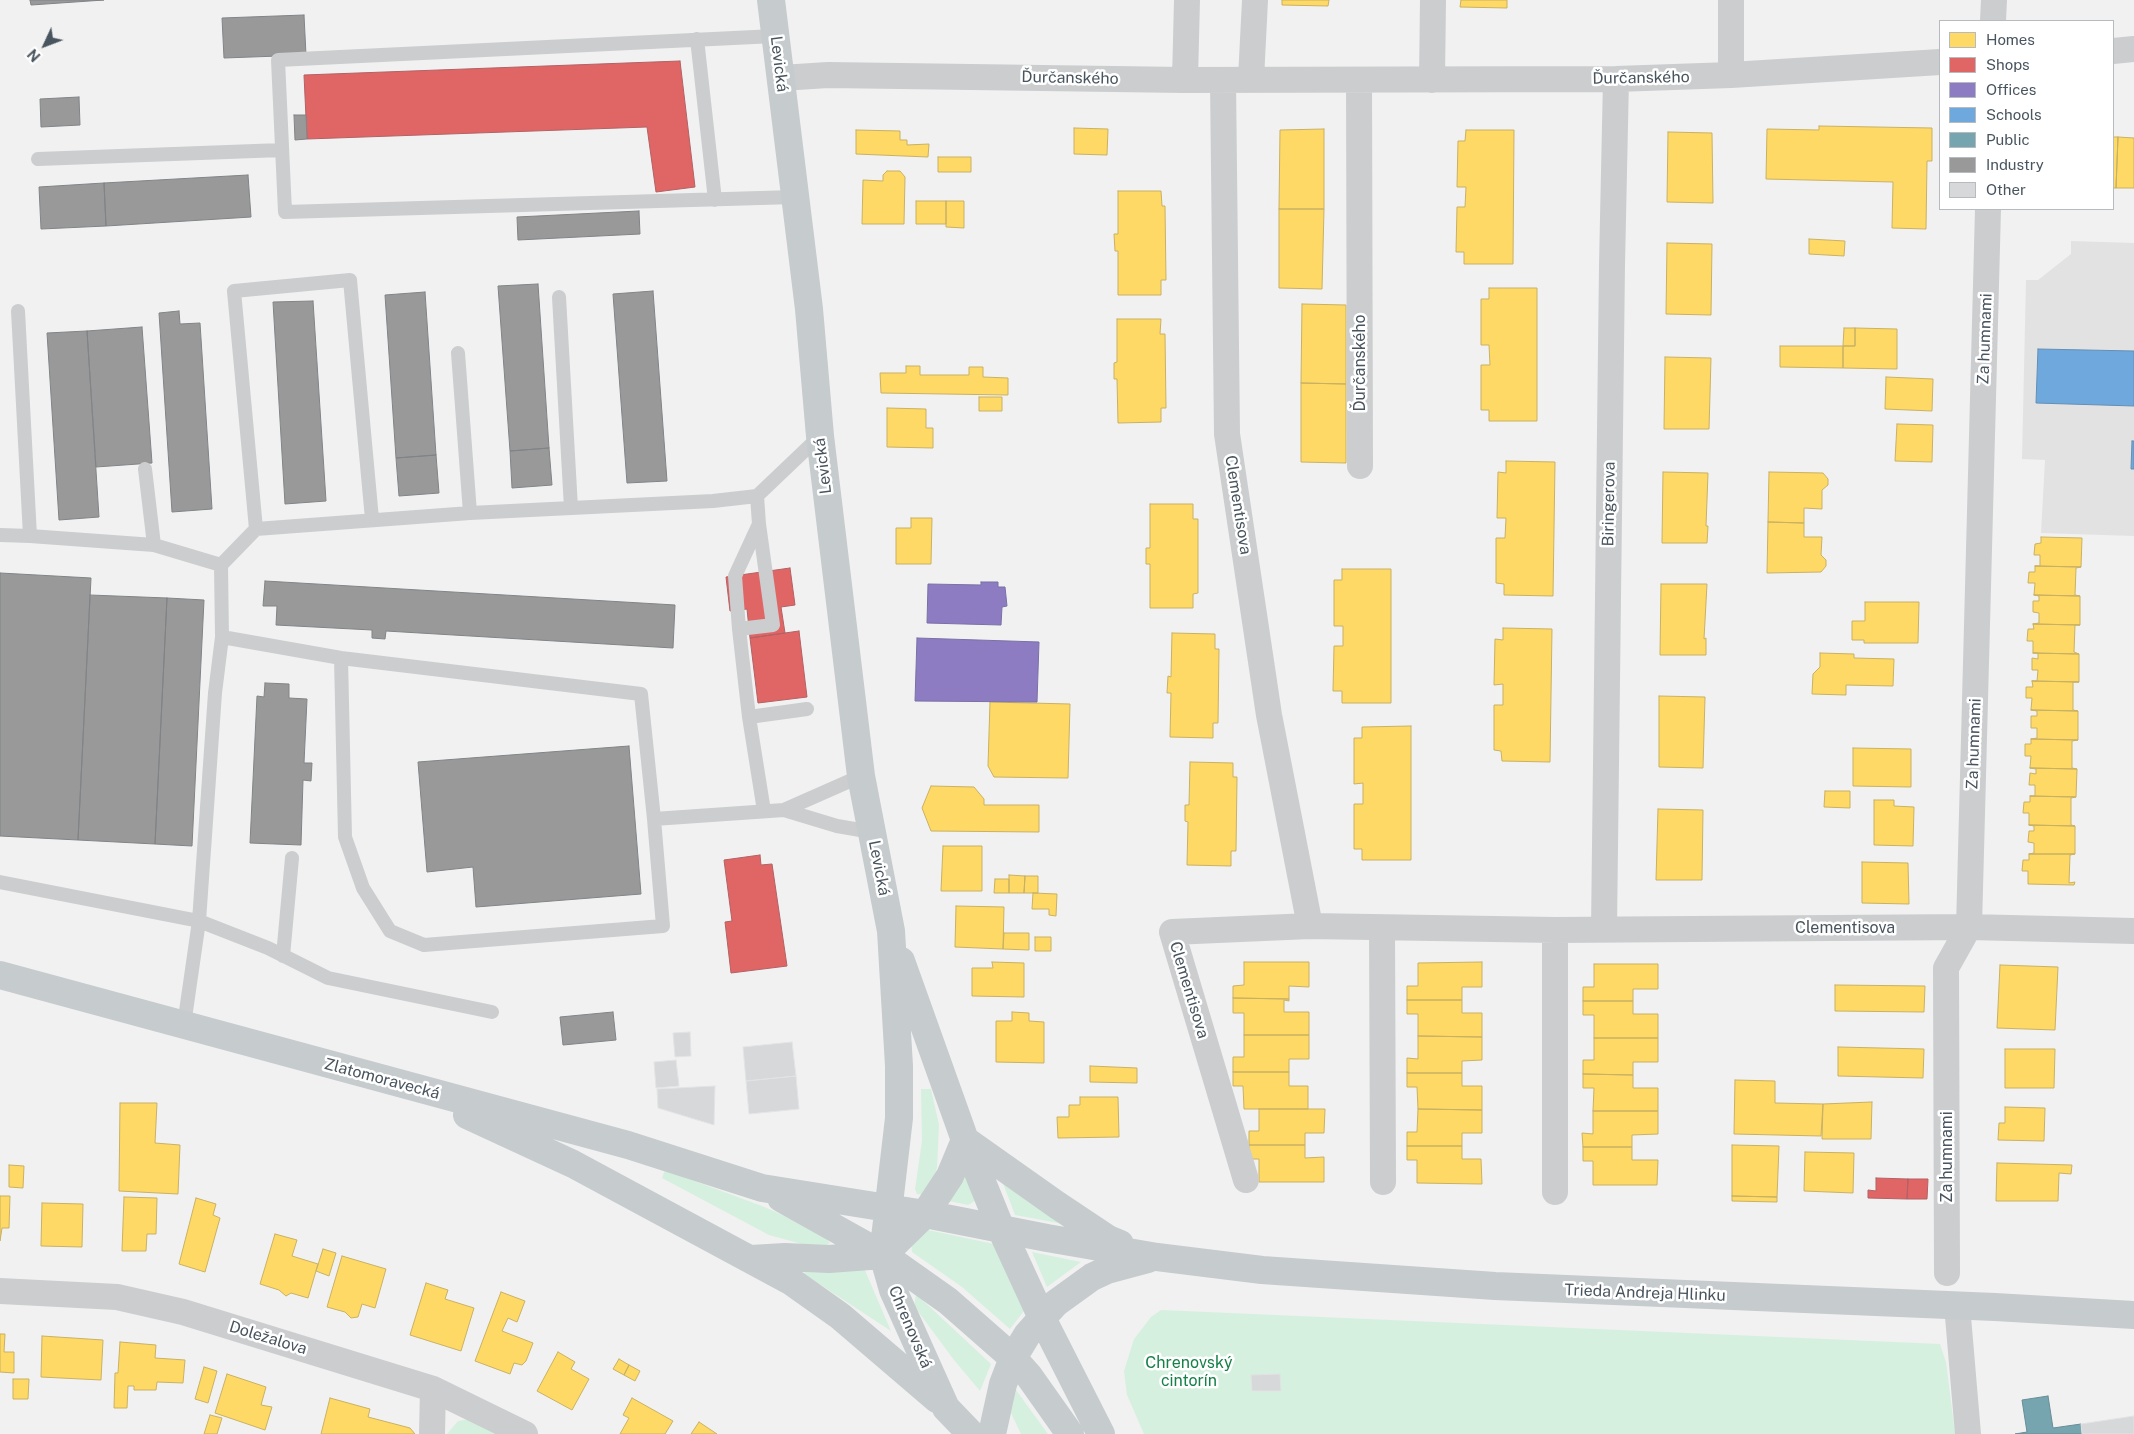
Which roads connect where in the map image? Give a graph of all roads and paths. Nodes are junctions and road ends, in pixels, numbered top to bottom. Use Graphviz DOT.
graph roads {
  1 [pos="771,0"];
  2 [pos="1187,0"];
  3 [pos="1255,0"];
  4 [pos="1433,0"];
  5 [pos="1731,0"];
  6 [pos="1994,0"];
  7 [pos="1994,20"];
  8 [pos="775,36"];
  9 [pos="697,39"];
  10 [pos="2134,49"];
  11 [pos="2114,51"];
  12 [pos="1939,62"];
  13 [pos="1731,75"];
  14 [pos="781,78"];
  15 [pos="1616,79"];
  16 [pos="1185,80"];
  17 [pos="1223,80"];
  18 [pos="1251,80"];
  19 [pos="1358,80"];
  20 [pos="1432,80"];
  21 [pos="282,150"];
  22 [pos="38,159"];
  23 [pos="794,197"];
  24 [pos="715,200"];
  25 [pos="1988,210"];
  26 [pos="558,297"];
  27 [pos="18,311"];
  28 [pos="458,353"];
  29 [pos="820,436"];
  30 [pos="1360,466"];
  31 [pos="145,469"];
  32 [pos="757,496"];
  33 [pos="571,508"];
  34 [pos="470,513"];
  35 [pos="372,520"];
  36 [pos="759,524"];
  37 [pos="256,529"];
  38 [pos="0,535"];
  39 [pos="30,536"];
  40 [pos="154,544"];
  41 [pos="221,565"];
  42 [pos="739,629"];
  43 [pos="222,638"];
  44 [pos="341,658"];
  45 [pos="807,709"];
  46 [pos="749,717"];
  47 [pos="861,776"];
  48 [pos="784,810"];
  49 [pos="764,811"];
  50 [pos="654,819"];
  51 [pos="872,832"];
  52 [pos="292,858"];
  53 [pos="0,882"];
  54 [pos="199,921"];
  55 [pos="1310,926"];
  56 [pos="1969,927"];
  57 [pos="1382,928"];
  58 [pos="1604,929"];
  59 [pos="1555,930"];
  60 [pos="891,931"];
  61 [pos="2134,931"];
  62 [pos="283,956"];
  63 [pos="0,975"];
  64 [pos="492,1012"];
  65 [pos="184,1025"];
  66 [pos="393,1082"];
  67 [pos="965,1140"];
  68 [pos="1246,1180"];
  69 [pos="1383,1182"];
  70 [pos="762,1188"];
  71 [pos="1555,1192"];
  72 [pos="889,1208"];
  73 [pos="925,1214"];
  74 [pos="1001,1230"];
  75 [pos="883,1255"];
  76 [pos="1157,1257"];
  77 [pos="751,1259"];
  78 [pos="1947,1272"];
  79 [pos="0,1291"];
  80 [pos="1957,1306"];
  81 [pos="2134,1315"];
  82 [pos="1042,1318"];
  83 [pos="1013,1358"];
  84 [pos="433,1389"];
  85 [pos="946,1408"];
  86 [pos="432,1434"];
  87 [pos="525,1434"];
  88 [pos="971,1434"];
  89 [pos="992,1434"];
  90 [pos="1070,1434"];
  91 [pos="1101,1434"];
  92 [pos="1968,1434"];
  1 -- 8 [label="main road, Levická"];
  2 -- 16 [label="street"];
  3 -- 18 [label="street"];
  4 -- 20 [label="street"];
  5 -- 13 [label="street"];
  6 -- 7 [label="street"];
  8 -- 9 [label="lane"];
  8 -- 14 [label="main road, Levická"];
  9 -- 21 [label="lane"];
  9 -- 24 [label="lane"];
  10 -- 11 [label="street"];
  12 -- 13 [label="street, Ďurčanského"];
  13 -- 15 [label="street, Ďurčanského"];
  14 -- 16 [label="street, Ďurčanského"];
  14 -- 23 [label="main road, Levická"];
  15 -- 20 [label="street, Ďurčanského"];
  15 -- 58 [label="street, Biringerova"];
  16 -- 17 [label="street, Ďurčanského"];
  17 -- 18 [label="street, Ďurčanského"];
  17 -- 55 [label="street, Clementisova"];
  18 -- 19 [label="street, Ďurčanského"];
  19 -- 20 [label="street, Ďurčanského"];
  19 -- 30 [label="street, Ďurčanského"];
  21 -- 22 [label="lane"];
  21 -- 24 [label="lane"];
  23 -- 24 [label="lane"];
  23 -- 29 [label="main road, Levická"];
  25 -- 56 [label="street, Za humnami"];
  26 -- 33 [label="lane"];
  27 -- 39 [label="lane"];
  28 -- 34 [label="lane"];
  29 -- 32 [label="lane"];
  29 -- 47 [label="main road, Levická"];
  31 -- 40 [label="lane"];
  32 -- 33 [label="lane"];
  32 -- 36 [label="lane"];
  33 -- 34 [label="lane"];
  34 -- 35 [label="lane"];
  35 -- 37 [label="lane"];
  35 -- 37 [label="lane"];
  36 -- 42 [label="lane"];
  36 -- 42 [label="lane"];
  37 -- 41 [label="lane"];
  38 -- 39 [label="lane"];
  39 -- 40 [label="lane"];
  40 -- 41 [label="lane"];
  41 -- 43 [label="lane"];
  42 -- 46 [label="lane"];
  43 -- 44 [label="lane"];
  43 -- 54 [label="lane"];
  44 -- 50 [label="lane"];
  44 -- 50 [label="lane"];
  45 -- 46 [label="lane"];
  46 -- 49 [label="lane"];
  47 -- 48 [label="lane"];
  47 -- 51 [label="main road, Levická"];
  48 -- 49 [label="lane"];
  48 -- 51 [label="lane"];
  49 -- 50 [label="lane"];
  51 -- 60 [label="main road, Levická"];
  52 -- 62 [label="lane"];
  53 -- 54 [label="lane"];
  54 -- 62 [label="lane"];
  54 -- 65 [label="lane"];
  55 -- 57 [label="street, Clementisova"];
  55 -- 68 [label="street, Clementisova"];
  56 -- 58 [label="street, Clementisova"];
  56 -- 61 [label="street, Clementisova"];
  56 -- 78 [label="street, Za humnami"];
  57 -- 59 [label="street, Clementisova"];
  57 -- 69 [label="street"];
  58 -- 59 [label="street, Clementisova"];
  59 -- 71 [label="street"];
  60 -- 67 [label="main road, Levická"];
  60 -- 72 [label="main road, Levická"];
  62 -- 64 [label="lane"];
  63 -- 65 [label="main road, Zlatomoravecká"];
  65 -- 66 [label="main road, Zlatomoravecká"];
  66 -- 70 [label="main road, Zlatomoravecká"];
  66 -- 77 [label="main road"];
  67 -- 73 [label="main road"];
  67 -- 74 [label="main road, Levická"];
  67 -- 76 [label="main road"];
  70 -- 72 [label="main road"];
  70 -- 75 [label="main road"];
  72 -- 73 [label="main road"];
  72 -- 75 [label="main road, Chrenovská"];
  73 -- 74 [label="main road"];
  73 -- 75 [label="main road"];
  74 -- 76 [label="main road"];
  74 -- 82 [label="main road"];
  75 -- 77 [label="main road"];
  75 -- 83 [label="main road"];
  75 -- 85 [label="main road, Chrenovská"];
  76 -- 80 [label="main road, Trieda Andreja Hlinku"];
  76 -- 82 [label="main road"];
  77 -- 85 [label="main road"];
  79 -- 84 [label="street, Doležalova"];
  80 -- 81 [label="main road, Trieda Andreja Hlinku"];
  80 -- 92 [label="street"];
  82 -- 83 [label="main road"];
  82 -- 91 [label="main road"];
  83 -- 89 [label="main road"];
  83 -- 90 [label="main road"];
  84 -- 86 [label="street"];
  84 -- 87 [label="street, Doležalova"];
  85 -- 88 [label="main road, Chrenovská"];
}
